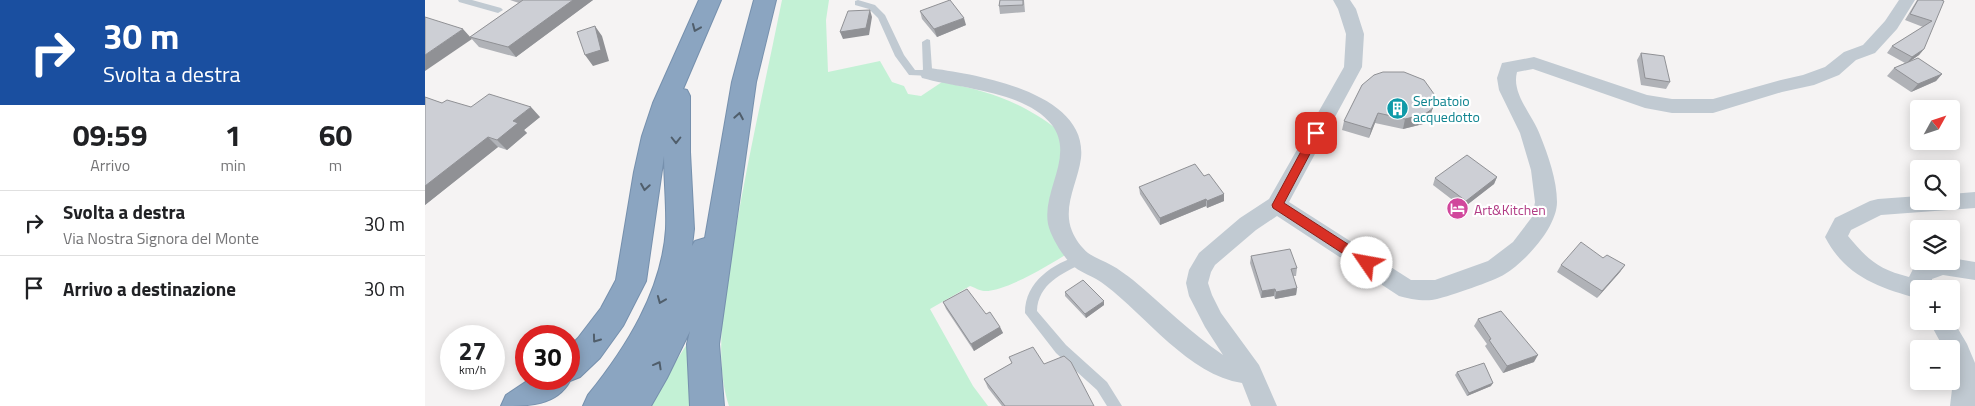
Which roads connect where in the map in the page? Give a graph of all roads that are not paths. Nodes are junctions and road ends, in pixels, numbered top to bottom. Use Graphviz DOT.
graph roads {
  1 [pos="462,0"];
  2 [pos="710,0"];
  3 [pos="765,0"];
  4 [pos="1341,0"];
  5 [pos="1907,0"];
  6 [pos="858,3"];
  7 [pos="498,10"];
  8 [pos="927,42"];
  9 [pos="684,57"];
  10 [pos="929,74"];
  11 [pos="730,164"];
  12 [pos="1975,200"];
  13 [pos="1277,205"];
  14 [pos="1080,260"];
  15 [pos="1975,270"];
  16 [pos="1920,280"];
  17 [pos="1910,286"];
  18 [pos="1946,330"];
  19 [pos="580,357"];
  20 [pos="1250,373"];
  21 [pos="540,390"];
  22 [pos="518,406"];
  23 [pos="600,406"];
  24 [pos="632,406"];
  25 [pos="707,406"];
  26 [pos="1115,406"];
  27 [pos="1264,406"];
  28 [pos="1963,406"];
  1 -- 7 [label="lane"];
  2 -- 9 [label="highway, one-way"];
  11 -- 3 [label="highway, one-way"];
  4 -- 13 [label="street"];
  5 -- 13 [label="street"];
  6 -- 10 [label="lane"];
  8 -- 10 [label="lane"];
  9 -- 19 [label="highway, one-way"];
  9 -- 23 [label="highway, one-way"];
  10 -- 14 [label="street"];
  24 -- 11 [label="highway, one-way"];
  11 -- 25 [label="highway"];
  12 -- 17 [label="street"];
  13 -- 20 [label="street"];
  14 -- 20 [label="street"];
  14 -- 26 [label="lane"];
  15 -- 16 [label="street"];
  18 -- 28 [label="street"];
  20 -- 27 [label="street"];
  21 -- 22 [label="highway"];
}
